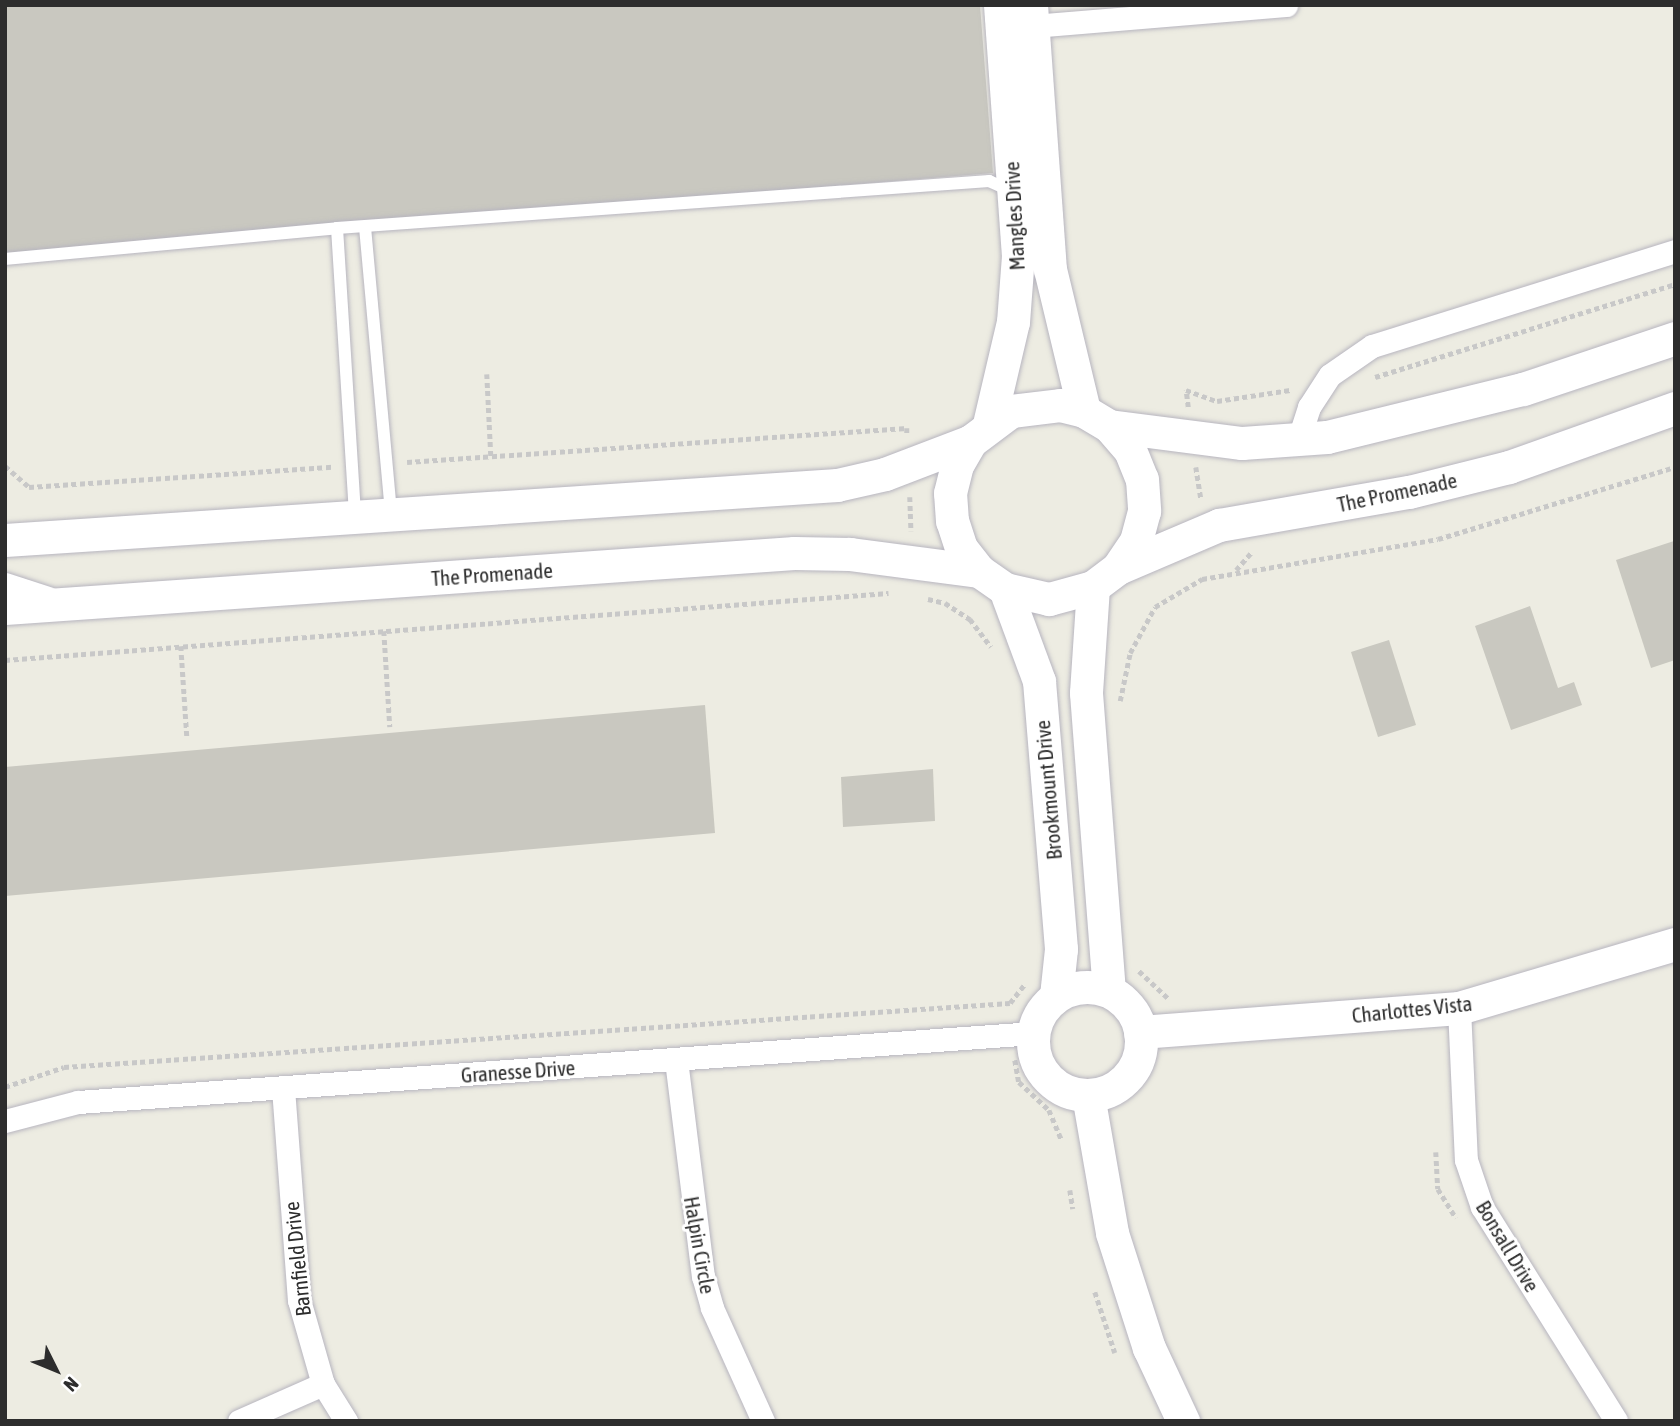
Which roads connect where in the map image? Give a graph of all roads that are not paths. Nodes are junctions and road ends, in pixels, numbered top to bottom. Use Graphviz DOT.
graph roads {
  1 [pos="1000,5"];
  2 [pos="1280,5"];
  3 [pos="1286,5"];
  4 [pos="1032,15"];
  5 [pos="1013,192"];
  6 [pos="1046,225"];
  7 [pos="365,227"];
  8 [pos="337,229"];
  9 [pos="1675,251"];
  10 [pos="5,259"];
  11 [pos="1675,338"];
  12 [pos="1675,408"];
  13 [pos="1097,419"];
  14 [pos="980,432"];
  15 [pos="1298,441"];
  16 [pos="391,513"];
  17 [pos="355,516"];
  18 [pos="5,540"];
  19 [pos="1105,577"];
  20 [pos="992,580"];
  21 [pos="5,584"];
  22 [pos="68,604"];
  23 [pos="5,608"];
  24 [pos="1675,944"];
  25 [pos="1043,986"];
  26 [pos="1109,991"];
  27 [pos="1459,1008"];
  28 [pos="1140,1032"];
  29 [pos="1023,1034"];
  30 [pos="676,1060"];
  31 [pos="283,1088"];
  32 [pos="1088,1095"];
  33 [pos="5,1121"];
  34 [pos="323,1384"];
  35 [pos="239,1421"];
  36 [pos="346,1421"];
  37 [pos="763,1421"];
  38 [pos="1183,1421"];
  39 [pos="1616,1421"];
  1 -- 5 [label="main road, Mangles Drive"];
  2 -- 3 [label="street"];
  2 -- 4 [label="street"];
  4 -- 6 [label="main road, Mangles Drive"];
  5 -- 6 [label="main road"];
  5 -- 7 [label="lane"];
  5 -- 14 [label="main road, Mangles Drive"];
  6 -- 13 [label="main road, Mangles Drive"];
  7 -- 8 [label="lane"];
  7 -- 16 [label="lane"];
  8 -- 10 [label="lane"];
  8 -- 17 [label="lane"];
  9 -- 15 [label="street"];
  11 -- 15 [label="main road"];
  12 -- 19 [label="main road, The Promenade"];
  13 -- 14 [label="main road"];
  13 -- 15 [label="main road"];
  13 -- 19 [label="main road"];
  14 -- 16 [label="main road"];
  14 -- 20 [label="main road"];
  16 -- 17 [label="main road"];
  17 -- 18 [label="main road"];
  19 -- 20 [label="main road"];
  19 -- 26 [label="main road, Brookmount Drive"];
  20 -- 22 [label="main road, The Promenade"];
  20 -- 25 [label="main road, Brookmount Drive"];
  21 -- 22 [label="street"];
  22 -- 23 [label="main road, The Promenade"];
  24 -- 27 [label="main road, Charlottes Vista"];
  25 -- 26 [label="main road"];
  25 -- 29 [label="main road"];
  26 -- 28 [label="main road"];
  27 -- 28 [label="main road, Charlottes Vista"];
  27 -- 39 [label="street, Bonsall Drive"];
  28 -- 32 [label="main road"];
  29 -- 30 [label="street, Granesse Drive"];
  29 -- 32 [label="main road"];
  30 -- 31 [label="street, Granesse Drive"];
  30 -- 37 [label="street, Halpin Circle"];
  31 -- 33 [label="street, Granesse Drive"];
  31 -- 34 [label="street, Barnfield Drive"];
  32 -- 38 [label="main road"];
  34 -- 35 [label="street"];
  34 -- 36 [label="street, Barnfield Drive"];
}
